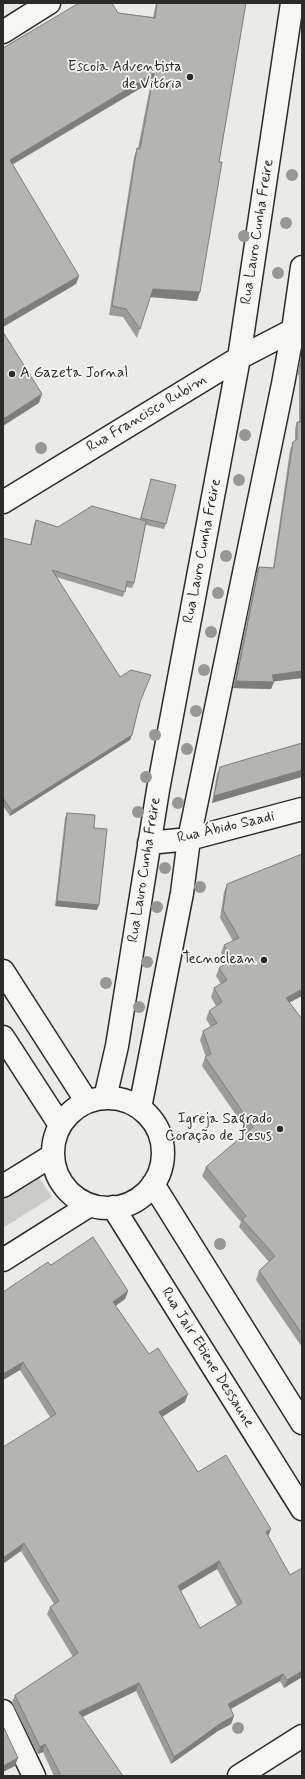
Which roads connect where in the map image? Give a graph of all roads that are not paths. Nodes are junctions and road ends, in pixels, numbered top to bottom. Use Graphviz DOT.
graph roads {
  1 [pos="49,3"];
  2 [pos="292,3"];
  3 [pos="3,32"];
  4 [pos="302,267"];
  5 [pos="293,330"];
  6 [pos="239,358"];
  7 [pos="3,502"];
  8 [pos="302,809"];
  9 [pos="189,839"];
  10 [pos="149,843"];
  11 [pos="3,971"];
  12 [pos="3,1037"];
  13 [pos="96,1100"];
  14 [pos="140,1108"];
  15 [pos="60,1125"];
  16 [pos="53,1156"];
  17 [pos="153,1184"];
  18 [pos="3,1186"];
  19 [pos="90,1205"];
  20 [pos="113,1207"];
  21 [pos="3,1260"];
  22 [pos="302,1423"];
  23 [pos="302,1509"];
  24 [pos="3,1711"];
  25 [pos="302,1736"];
  26 [pos="34,1776"];
  27 [pos="239,1776"];
  1 -- 3 [label="street"];
  2 -- 6 [label="street, Rua Lauro Cunha Freire"];
  4 -- 5 [label="street"];
  5 -- 6 [label="street, Rua Francisco Rubim"];
  5 -- 9 [label="street"];
  6 -- 7 [label="street, Rua Francisco Rubim"];
  6 -- 10 [label="street, Rua Lauro Cunha Freire"];
  8 -- 9 [label="street, Rua Ábido Saadi"];
  9 -- 10 [label="street, Rua Ábido Saadi"];
  9 -- 14 [label="street"];
  10 -- 13 [label="street, Rua Lauro Cunha Freire"];
  11 -- 13 [label="street"];
  12 -- 15 [label="street"];
  13 -- 14 [label="street"];
  13 -- 15 [label="street"];
  14 -- 17 [label="street"];
  15 -- 16 [label="street"];
  16 -- 18 [label="street"];
  16 -- 19 [label="street"];
  17 -- 20 [label="street"];
  17 -- 22 [label="street"];
  19 -- 20 [label="street"];
  19 -- 21 [label="street"];
  20 -- 23 [label="street, Rua Jair Etiene Dessaune"];
  24 -- 26 [label="street"];
  25 -- 27 [label="street"];
}
